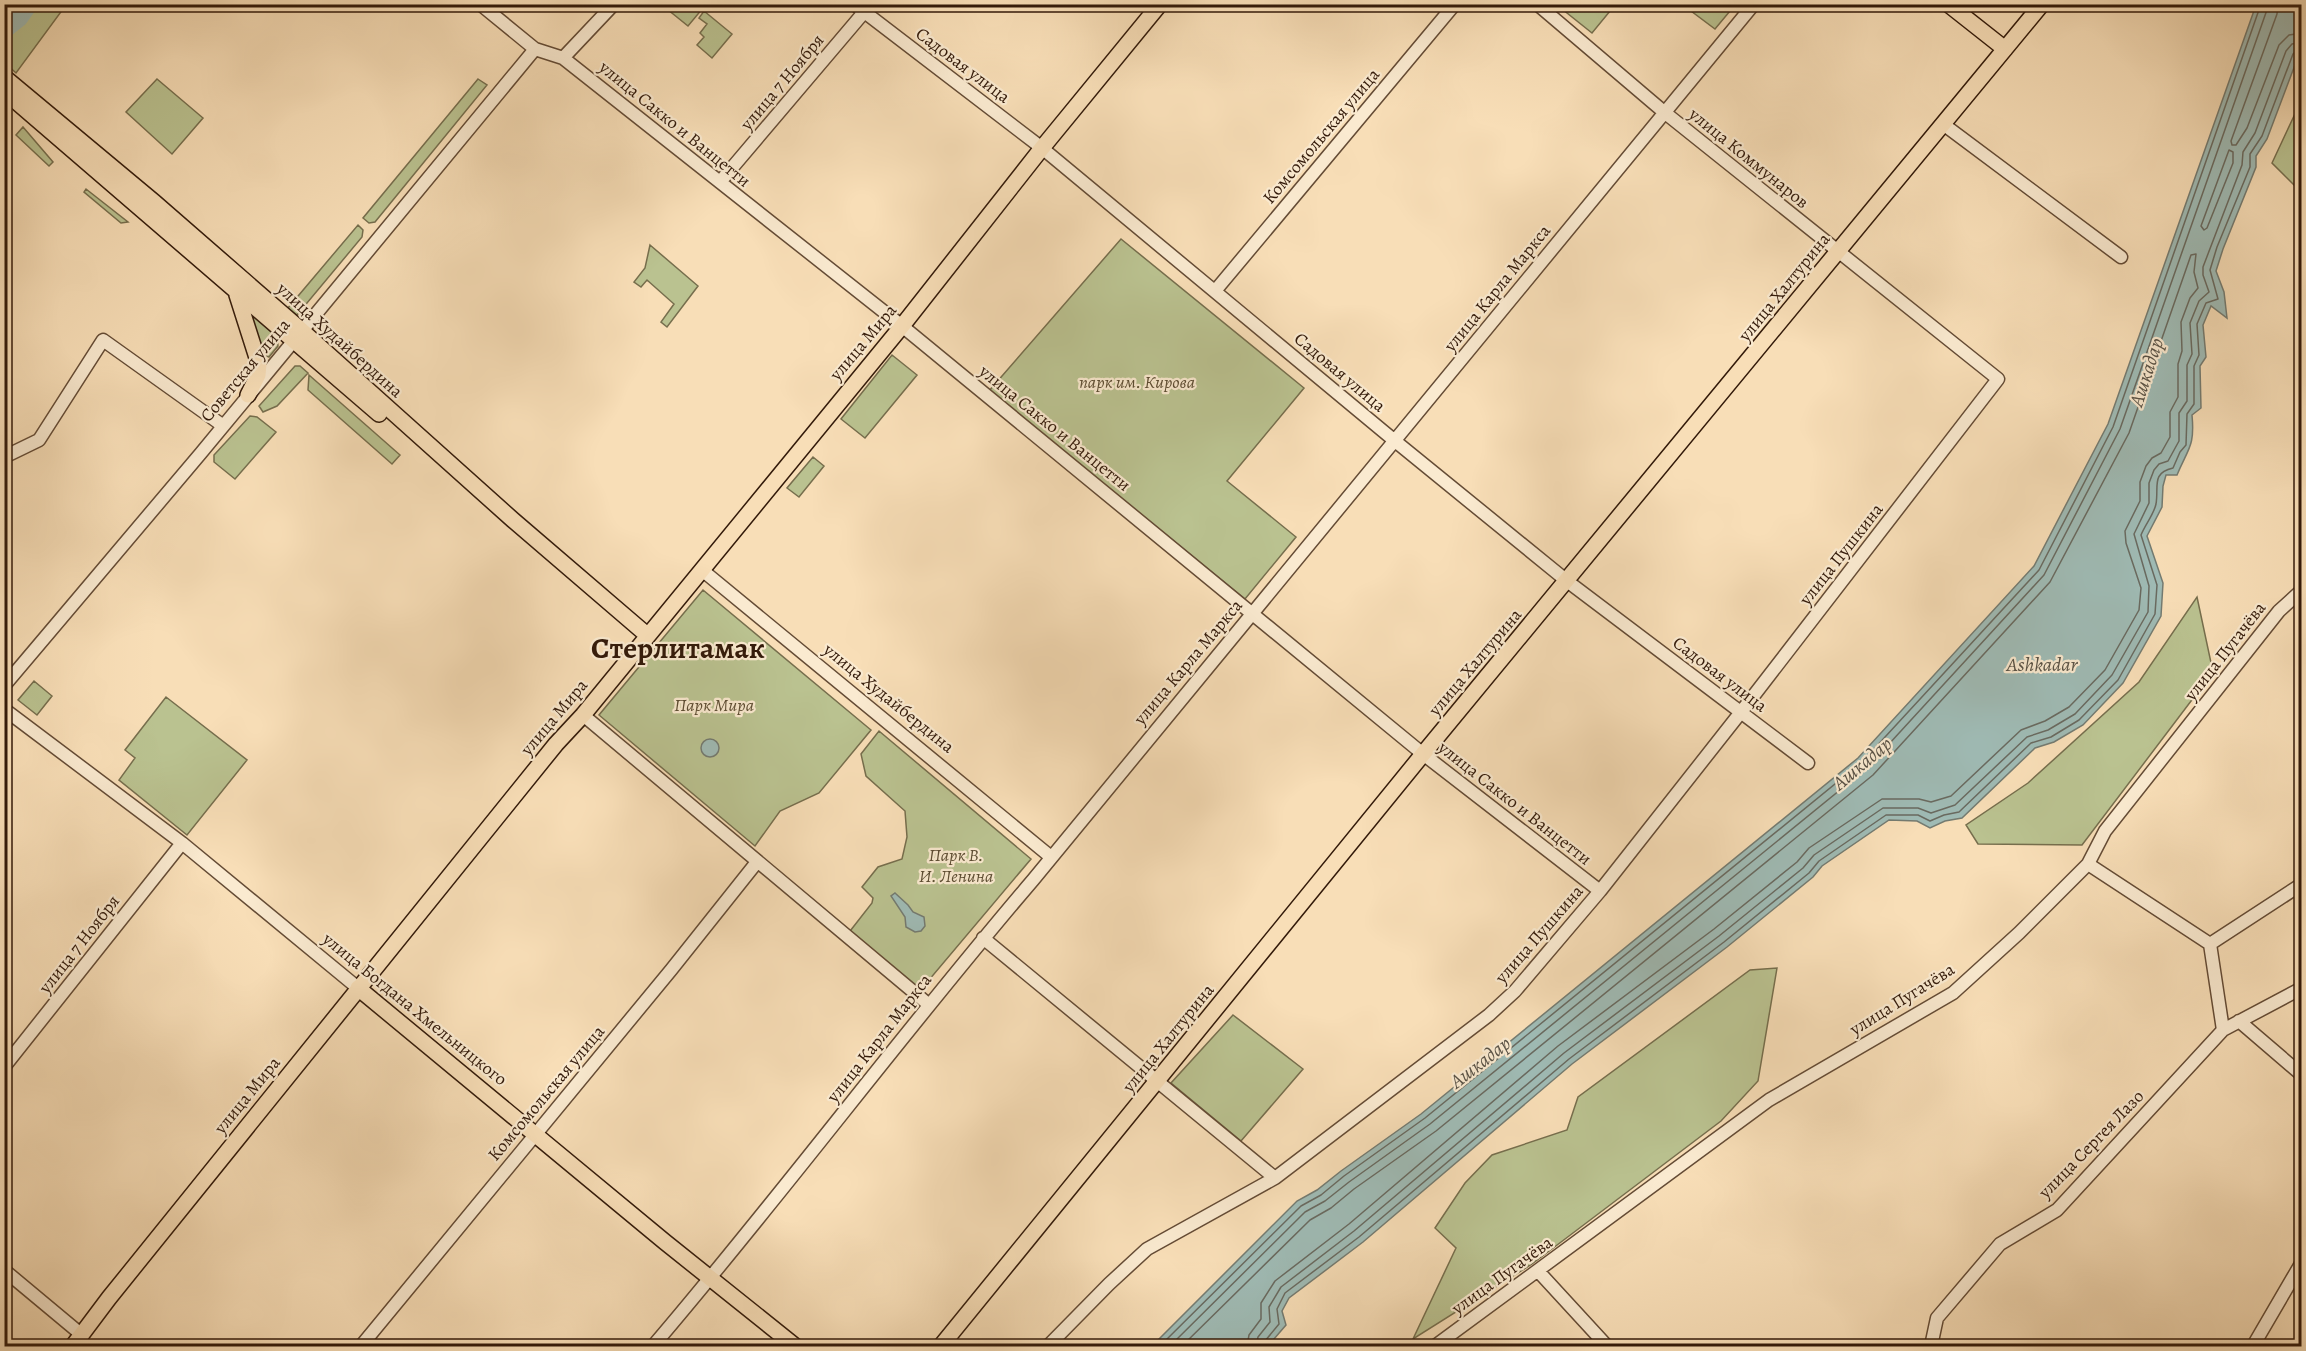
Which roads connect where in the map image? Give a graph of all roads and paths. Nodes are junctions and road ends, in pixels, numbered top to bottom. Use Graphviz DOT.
graph roads {
  1 [pos="480,4"];
  2 [pos="614,4"];
  3 [pos="854,4"];
  4 [pos="1160,4"];
  5 [pos="1455,4"];
  6 [pos="1537,4"];
  7 [pos="1754,4"];
  8 [pos="1948,4"];
  9 [pos="2042,4"];
  10 [pos="867,9"];
  11 [pos="535,49"];
  12 [pos="2005,50"];
  13 [pos="563,58"];
  14 [pos="5,83"];
  15 [pos="1664,112"];
  16 [pos="1943,124"];
  17 [pos="1042,148"];
  18 [pos="720,182"];
  19 [pos="1837,252"];
  20 [pos="2121,257"];
  21 [pos="1215,291"];
  22 [pos="236,292"];
  23 [pos="902,326"];
  24 [pos="298,334"];
  25 [pos="1998,379"];
  26 [pos="248,395"];
  27 [pos="222,425"];
  28 [pos="1395,441"];
  29 [pos="4,457"];
  30 [pos="702,570"];
  31 [pos="1567,581"];
  32 [pos="2301,590"];
  33 [pos="1253,612"];
  34 [pos="644,639"];
  35 [pos="4,686"];
  36 [pos="4,709"];
  37 [pos="1741,712"];
  38 [pos="583,715"];
  39 [pos="1423,754"];
  40 [pos="1808,763"];
  41 [pos="182,843"];
  42 [pos="1052,857"];
  43 [pos="757,862"];
  44 [pos="2088,864"];
  45 [pos="2301,884"];
  46 [pos="1600,891"];
  47 [pos="983,938"];
  48 [pos="2210,944"];
  49 [pos="358,988"];
  50 [pos="2301,988"];
  51 [pos="928,1004"];
  52 [pos="2239,1022"];
  53 [pos="2223,1030"];
  54 [pos="4,1067"];
  55 [pos="2301,1075"];
  56 [pos="1158,1082"];
  57 [pos="535,1134"];
  58 [pos="1275,1178"];
  59 [pos="2301,1262"];
  60 [pos="4,1270"];
  61 [pos="1538,1270"];
  62 [pos="710,1279"];
  63 [pos="78,1341"];
  64 [pos="361,1347"];
  65 [pos="653,1347"];
  66 [pos="795,1347"];
  67 [pos="941,1347"];
  68 [pos="1048,1347"];
  69 [pos="1435,1347"];
  70 [pos="1607,1347"];
  71 [pos="1931,1347"];
  72 [pos="2253,1347"];
  1 -- 11 [label="street, улица Сакко и Ванцетти"];
  2 -- 13 [label="street"];
  3 -- 10 [label="street, Садовая улица"];
  4 -- 17 [label="main road, улица Мира"];
  5 -- 21 [label="street, Комсомольская улица"];
  6 -- 15 [label="street, улица Коммунаров"];
  7 -- 15 [label="street, улица Карла Маркса"];
  8 -- 12 [label="main road"];
  9 -- 12 [label="main road, улица Халтурина"];
  10 -- 17 [label="street, Садовая улица"];
  10 -- 18 [label="street, улица 7 Ноября"];
  11 -- 13 [label="street, улица Сакко и Ванцетти"];
  11 -- 24 [label="street, Советская улица"];
  12 -- 16 [label="main road, улица Халтурина"];
  13 -- 18 [label="street, улица Сакко и Ванцетти"];
  14 -- 22 [label="main road, улица Худайбердина"];
  14 -- 24 [label="main road, улица Худайбердина"];
  15 -- 19 [label="street, улица Коммунаров"];
  15 -- 28 [label="street, улица Карла Маркса"];
  16 -- 19 [label="main road, улица Халтурина"];
  16 -- 20 [label="street"];
  17 -- 21 [label="street, Садовая улица"];
  17 -- 23 [label="main road, улица Мира"];
  18 -- 23 [label="street, улица Сакко и Ванцетти"];
  19 -- 25 [label="street, улица Коммунаров"];
  19 -- 31 [label="main road, улица Халтурина"];
  21 -- 28 [label="street, Садовая улица"];
  22 -- 24 [label="main road, улица Худайбердина"];
  22 -- 26 [label="main road"];
  23 -- 30 [label="main road, улица Мира"];
  23 -- 33 [label="street, улица Сакко и Ванцетти"];
  24 -- 26 [label="street, Советская улица"];
  24 -- 34 [label="main road, улица Худайбердина"];
  25 -- 37 [label="street, улица Пушкина"];
  26 -- 27 [label="street, Советская улица"];
  27 -- 29 [label="street"];
  27 -- 35 [label="street, Советская улица"];
  28 -- 31 [label="street, Садовая улица"];
  28 -- 33 [label="street, улица Карла Маркса"];
  30 -- 34 [label="main road, улица Мира"];
  30 -- 42 [label="street, улица Худайбердина"];
  31 -- 37 [label="street, Садовая улица"];
  31 -- 39 [label="main road, улица Халтурина"];
  32 -- 44 [label="street, улица Пугачёва"];
  33 -- 39 [label="street, улица Сакко и Ванцетти"];
  33 -- 42 [label="street, улица Карла Маркса"];
  34 -- 38 [label="main road, улица Мира"];
  36 -- 41 [label="street, улица Богдана Хмельницкого"];
  37 -- 40 [label="street, Садовая улица"];
  37 -- 46 [label="street, улица Пушкина"];
  38 -- 43 [label="street"];
  38 -- 49 [label="main road, улица Мира"];
  39 -- 46 [label="street, улица Сакко и Ванцетти"];
  39 -- 56 [label="main road, улица Халтурина"];
  41 -- 49 [label="street, улица Богдана Хмельницкого"];
  41 -- 54 [label="street, улица 7 Ноября"];
  42 -- 47 [label="street, улица Карла Маркса"];
  43 -- 51 [label="street"];
  43 -- 57 [label="street, Комсомольская улица"];
  44 -- 48 [label="street"];
  44 -- 61 [label="street, улица Пугачёва"];
  45 -- 48 [label="street"];
  46 -- 58 [label="street, улица Пушкина"];
  47 -- 51 [label="street, улица Карла Маркса"];
  47 -- 56 [label="street"];
  48 -- 53 [label="street"];
  49 -- 57 [label="main road, улица Богдана Хмельницкого"];
  49 -- 63 [label="main road, улица Мира"];
  50 -- 52 [label="street, улица Сергея Лазо"];
  51 -- 62 [label="street, улица Карла Маркса"];
  52 -- 53 [label="street, улица Сергея Лазо"];
  52 -- 55 [label="street"];
  53 -- 71 [label="street, улица Сергея Лазо"];
  56 -- 58 [label="street"];
  56 -- 67 [label="main road, улица Халтурина"];
  57 -- 62 [label="main road, улица Богдана Хмельницкого"];
  57 -- 64 [label="street, Комсомольская улица"];
  58 -- 68 [label="street, улица Пушкина"];
  59 -- 72 [label="street"];
  60 -- 63 [label="street"];
  61 -- 69 [label="street, улица Пугачёва"];
  61 -- 70 [label="street"];
  62 -- 65 [label="street, улица Карла Маркса"];
  62 -- 66 [label="main road, улица Богдана Хмельницкого"];
}
